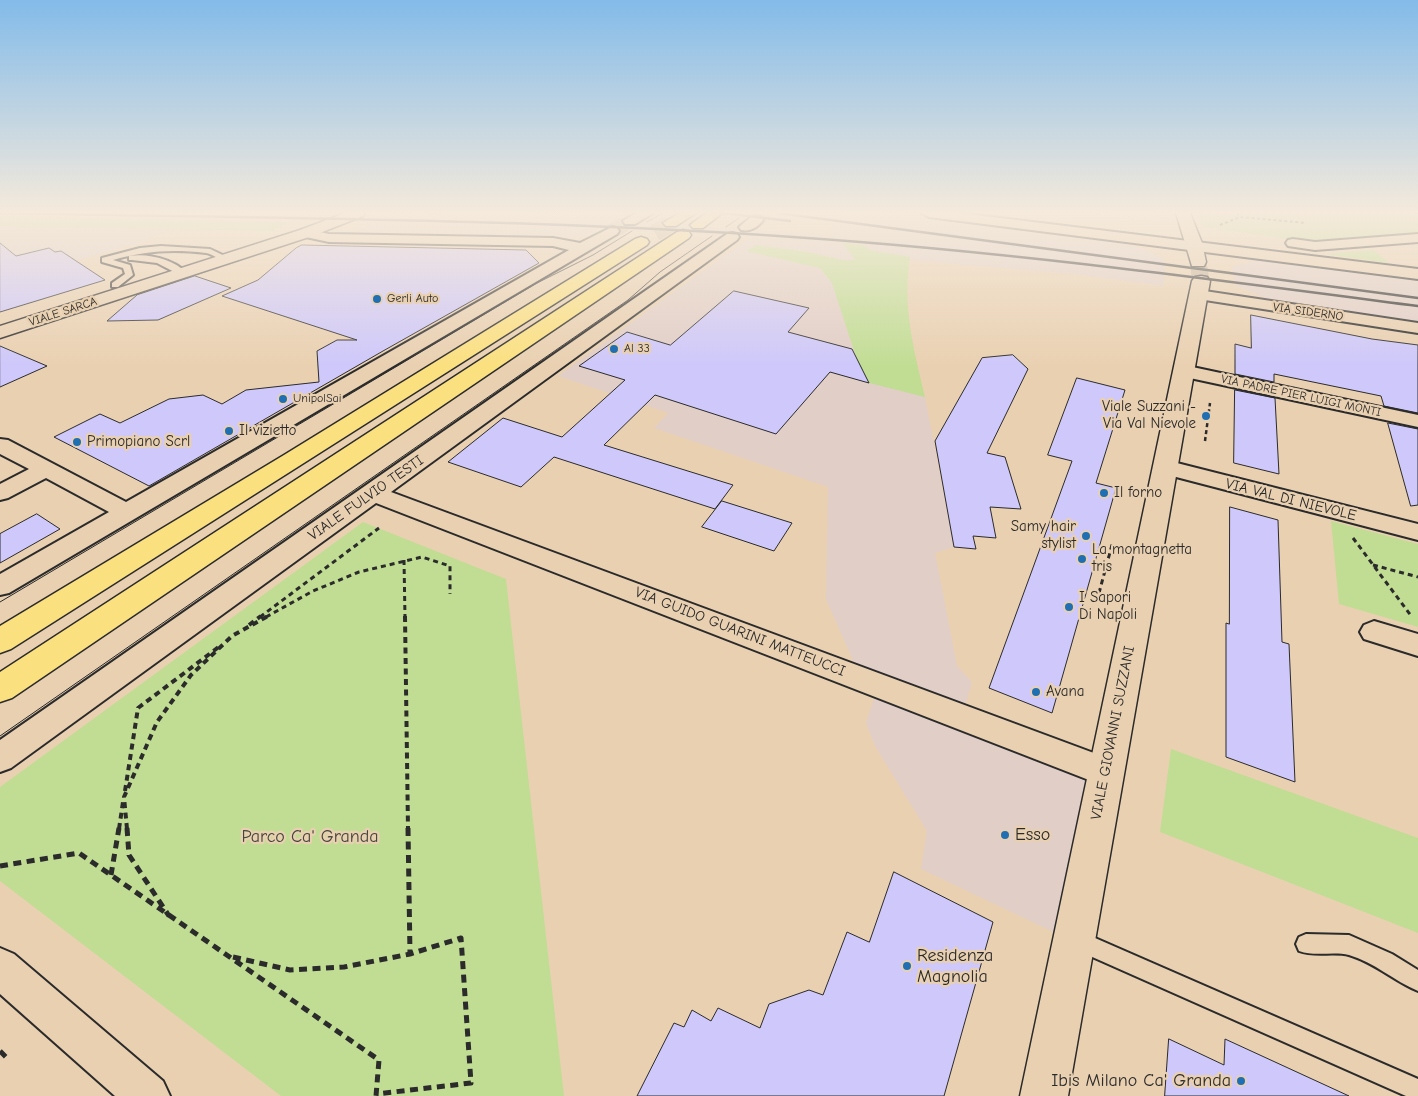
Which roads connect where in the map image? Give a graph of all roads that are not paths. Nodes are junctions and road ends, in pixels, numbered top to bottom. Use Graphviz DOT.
graph roads {
  1 [pos="118,264"];
  2 [pos="164,264"];
  3 [pos="198,264"];
  4 [pos="554,264"];
  5 [pos="616,264"];
  6 [pos="623,264"];
  7 [pos="694,264"];
  8 [pos="1339,264"];
  9 [pos="179,270"];
  10 [pos="1418,274"];
  11 [pos="115,285"];
  12 [pos="1200,288"];
  13 [pos="0,321"];
  14 [pos="1418,328"];
  15 [pos="0,332"];
  16 [pos="1184,371"];
  17 [pos="1418,421"];
  18 [pos="0,445"];
  19 [pos="1165,468"];
  20 [pos="45,470"];
  21 [pos="0,493"];
  22 [pos="373,493"];
  23 [pos="127,512"];
  24 [pos="1418,532"];
  25 [pos="0,586"];
  26 [pos="1374,632"];
  27 [pos="1417,633"];
  28 [pos="0,641"];
  29 [pos="0,689"];
  30 [pos="0,758"];
  31 [pos="1106,772"];
  32 [pos="1074,940"];
  33 [pos="1306,944"];
  34 [pos="0,968"];
  35 [pos="1418,981"];
  36 [pos="1418,1090"];
  37 [pos="148,1096"];
  38 [pos="1044,1096"];
  1 -- 11 [label="lane"];
  2 -- 9 [label="lane"];
  3 -- 9 [label="street, VIALE SARCA"];
  4 -- 23 [label="street"];
  5 -- 28 [label="main road"];
  6 -- 29 [label="main road"];
  7 -- 22 [label="street, VIALE FULVIO TESTI"];
  8 -- 10 [label="street"];
  9 -- 11 [label="street, VIALE SARCA"];
  9 -- 15 [label="street, VIALE SARCA"];
  11 -- 13 [label="street, VIALE SARCA"];
  12 -- 14 [label="street, VIA SIDERNO"];
  12 -- 16 [label="street, VIALE GIOVANNI SUZZANI"];
  16 -- 17 [label="street, VIA PADRE PIER LUIGI MONTI"];
  16 -- 19 [label="street, VIALE GIOVANNI SUZZANI"];
  18 -- 20 [label="street"];
  19 -- 24 [label="street, VIA VAL DI NIEVOLE"];
  19 -- 31 [label="street, VIALE GIOVANNI SUZZANI"];
  20 -- 21 [label="street"];
  20 -- 23 [label="street"];
  22 -- 30 [label="street, VIALE FULVIO TESTI"];
  22 -- 31 [label="street, VIA GUIDO GUARINI MATTEUCCI"];
  23 -- 25 [label="street"];
  26 -- 27 [label="street"];
  31 -- 32 [label="street, VIALE GIOVANNI SUZZANI"];
  32 -- 36 [label="lane"];
  32 -- 38 [label="street, VIALE GIOVANNI SUZZANI"];
  33 -- 35 [label="lane"];
  34 -- 37 [label="street"];
}
